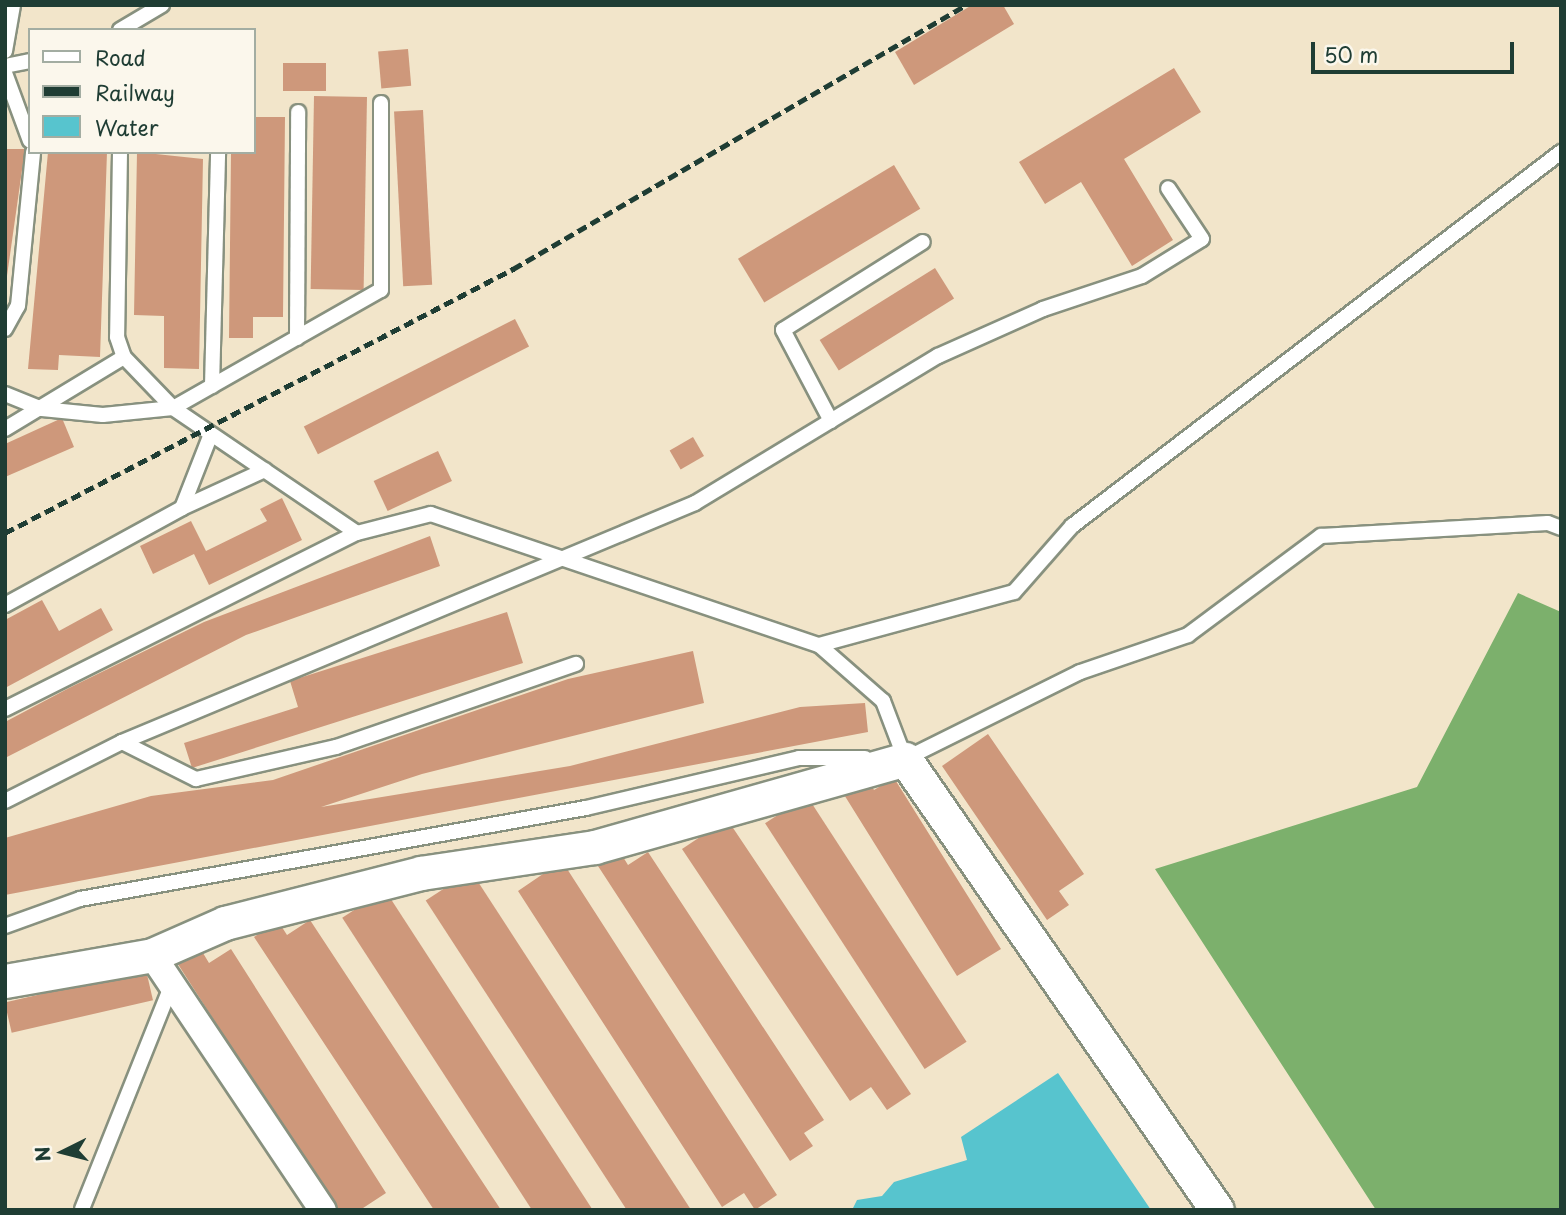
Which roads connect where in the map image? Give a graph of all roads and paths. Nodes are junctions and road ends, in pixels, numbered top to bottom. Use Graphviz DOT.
graph roads {
  1 [pos="13,5"];
  2 [pos="162,5"];
  3 [pos="123,28"];
  4 [pos="5,51"];
  5 [pos="28,61"];
  6 [pos="5,66"];
  7 [pos="5,73"];
  8 [pos="382,103"];
  9 [pos="298,112"];
  10 [pos="28,136"];
  11 [pos="1561,152"];
  12 [pos="33,154"];
  13 [pos="120,154"];
  14 [pos="218,154"];
  15 [pos="1168,188"];
  16 [pos="923,242"];
  17 [pos="5,329"];
  18 [pos="297,338"];
  19 [pos="124,357"];
  20 [pos="212,386"];
  21 [pos="5,394"];
  22 [pos="173,408"];
  23 [pos="42,409"];
  24 [pos="831,421"];
  25 [pos="5,429"];
  26 [pos="211,434"];
  27 [pos="265,470"];
  28 [pos="182,508"];
  29 [pos="1561,528"];
  30 [pos="357,533"];
  31 [pos="562,559"];
  32 [pos="5,605"];
  33 [pos="819,645"];
  34 [pos="576,664"];
  35 [pos="5,709"];
  36 [pos="122,742"];
  37 [pos="905,759"];
  38 [pos="5,801"];
  39 [pos="5,926"];
  40 [pos="152,955"];
  41 [pos="5,981"];
  42 [pos="172,984"];
  43 [pos="82,1209"];
  44 [pos="323,1210"];
  45 [pos="1217,1210"];
  1 -- 4 [label="lane"];
  2 -- 3 [label="lane"];
  5 -- 6 [label="lane"];
  7 -- 10 [label="lane"];
  8 -- 18 [label="lane"];
  9 -- 18 [label="lane"];
  11 -- 33 [label="lane"];
  12 -- 17 [label="lane"];
  13 -- 19 [label="lane"];
  14 -- 20 [label="lane"];
  15 -- 24 [label="lane"];
  16 -- 24 [label="lane"];
  18 -- 20 [label="lane"];
  19 -- 22 [label="lane"];
  19 -- 23 [label="lane"];
  20 -- 22 [label="lane"];
  21 -- 23 [label="lane"];
  22 -- 23 [label="lane"];
  22 -- 26 [label="lane"];
  23 -- 25 [label="lane"];
  24 -- 31 [label="lane"];
  26 -- 27 [label="lane"];
  26 -- 28 [label="lane"];
  27 -- 28 [label="lane"];
  27 -- 30 [label="lane"];
  28 -- 32 [label="lane"];
  29 -- 37 [label="lane"];
  30 -- 31 [label="lane"];
  30 -- 35 [label="lane"];
  31 -- 33 [label="lane"];
  31 -- 36 [label="lane"];
  33 -- 37 [label="lane"];
  34 -- 36 [label="lane"];
  36 -- 38 [label="lane"];
  37 -- 39 [label="lane"];
  37 -- 40 [label="street"];
  37 -- 45 [label="street"];
  40 -- 41 [label="street"];
  40 -- 42 [label="street"];
  42 -- 43 [label="lane"];
  42 -- 44 [label="street"];
}
